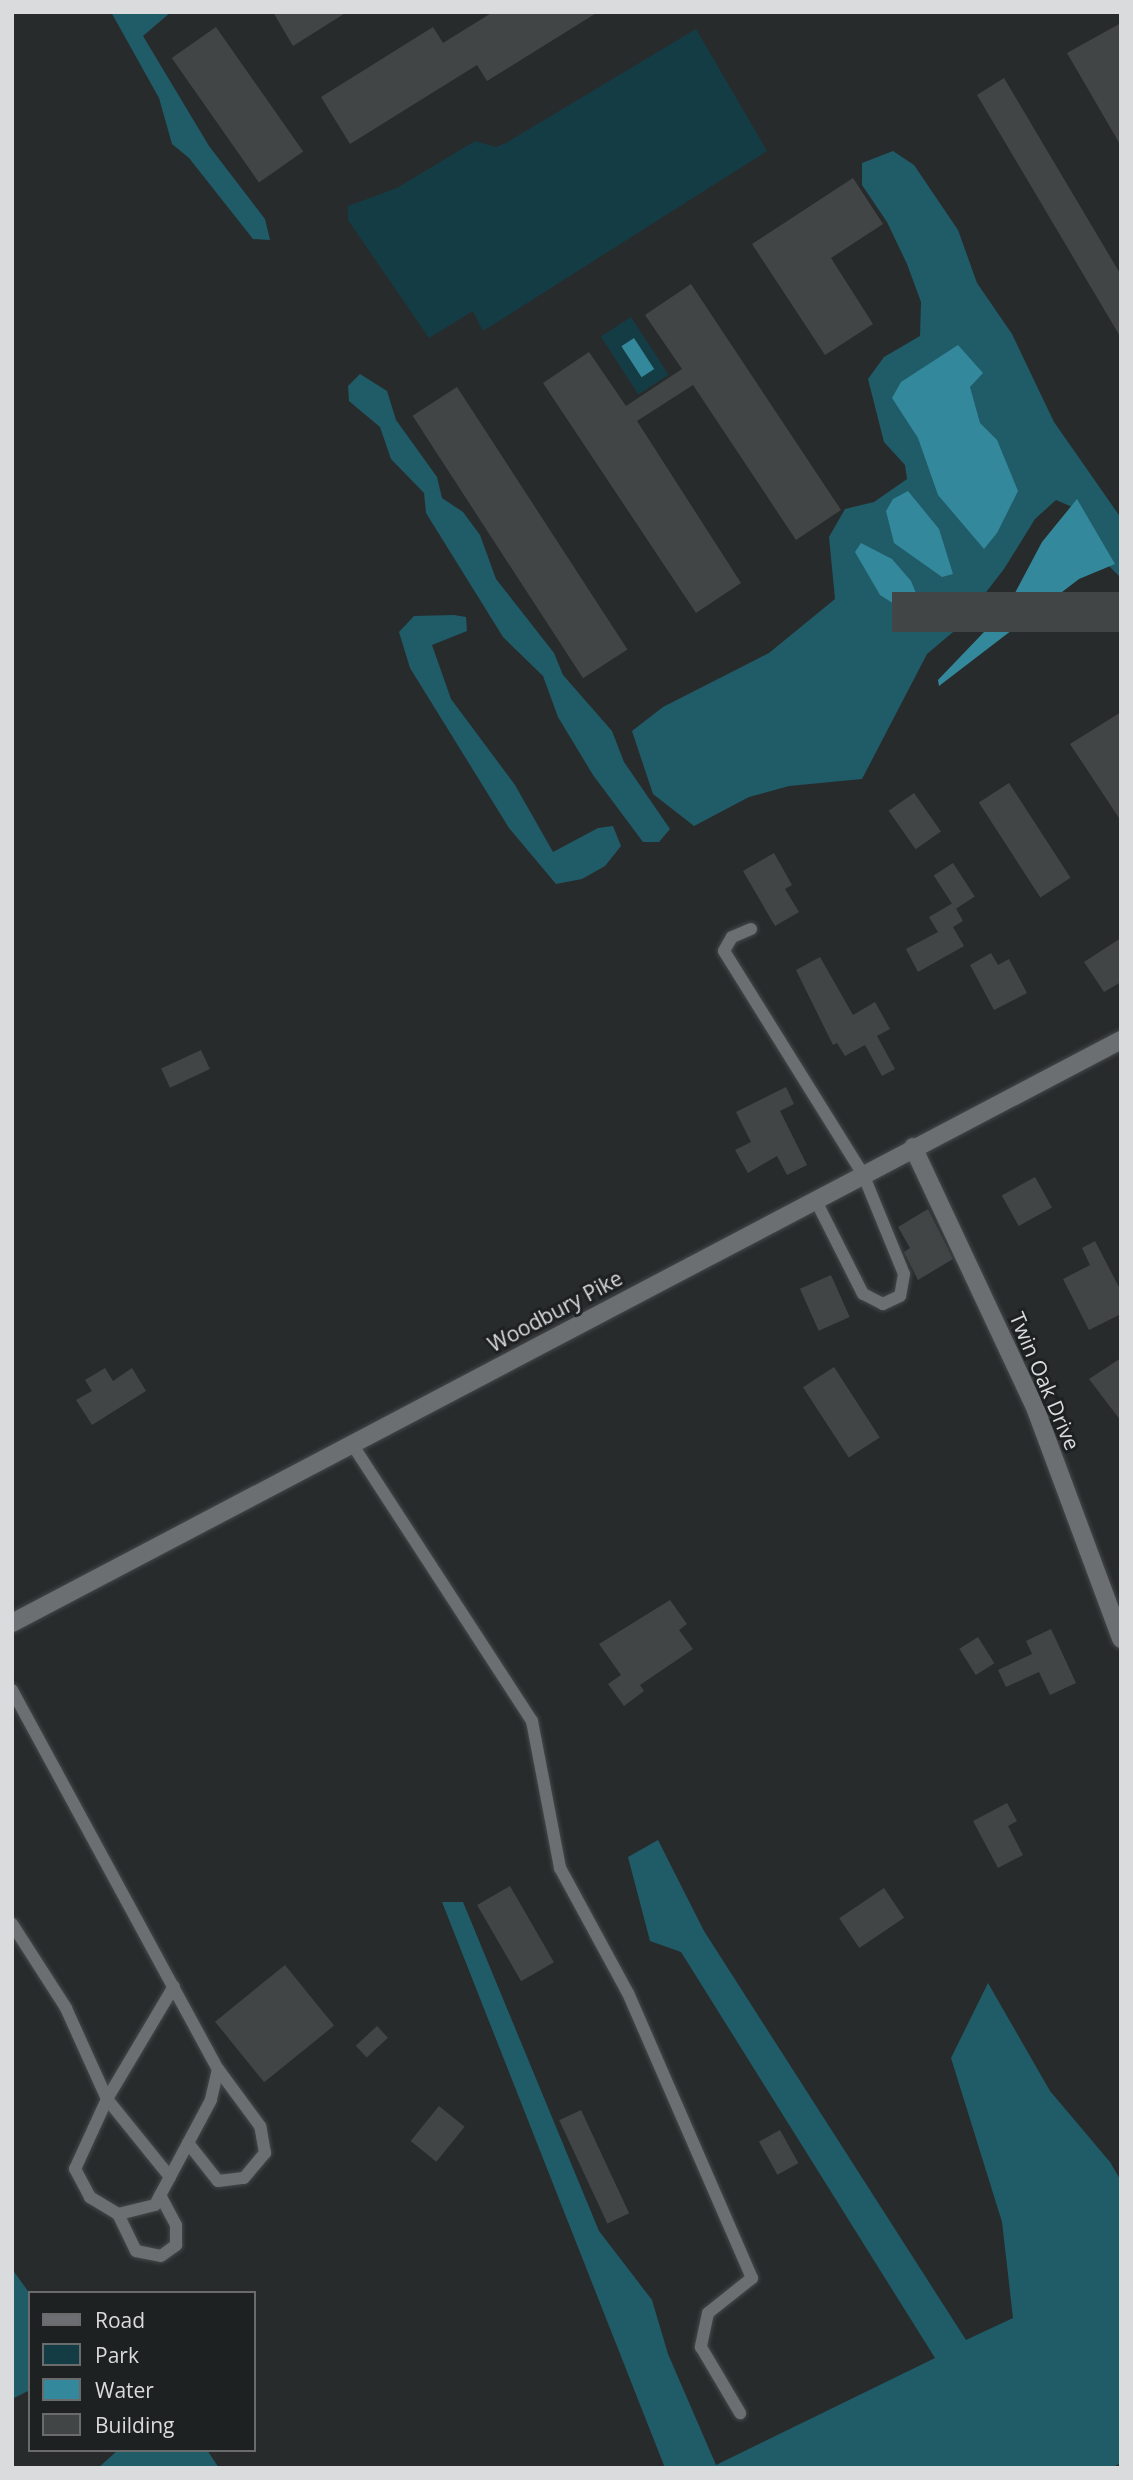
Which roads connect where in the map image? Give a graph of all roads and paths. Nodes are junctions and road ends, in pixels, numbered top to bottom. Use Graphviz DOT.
graph roads {
  1 [pos="751,929"];
  2 [pos="1121,1040"];
  3 [pos="913,1147"];
  4 [pos="863,1174"];
  5 [pos="815,1199"];
  6 [pos="352,1444"];
  7 [pos="12,1623"];
  8 [pos="1121,1639"];
  9 [pos="12,1690"];
  10 [pos="12,1924"];
  11 [pos="174,1986"];
  12 [pos="218,2069"];
  13 [pos="107,2099"];
  14 [pos="188,2143"];
  15 [pos="170,2177"];
  16 [pos="160,2195"];
  17 [pos="118,2214"];
  18 [pos="740,2413"];
  1 -- 4 [label="lane"];
  2 -- 3 [label="street, Woodbury Pike"];
  3 -- 4 [label="street, Woodbury Pike"];
  3 -- 8 [label="street, Twin Oak Drive"];
  4 -- 5 [label="street, Woodbury Pike"];
  4 -- 5 [label="lane"];
  5 -- 6 [label="street, Woodbury Pike"];
  6 -- 7 [label="street, Woodbury Pike"];
  6 -- 18 [label="lane"];
  9 -- 11 [label="lane"];
  10 -- 13 [label="lane"];
  11 -- 12 [label="lane"];
  11 -- 13 [label="lane"];
  12 -- 14 [label="lane"];
  12 -- 14 [label="lane"];
  13 -- 15 [label="lane"];
  13 -- 17 [label="lane"];
  14 -- 15 [label="lane"];
  15 -- 16 [label="lane"];
  16 -- 17 [label="lane"];
  16 -- 17 [label="lane"];
}
